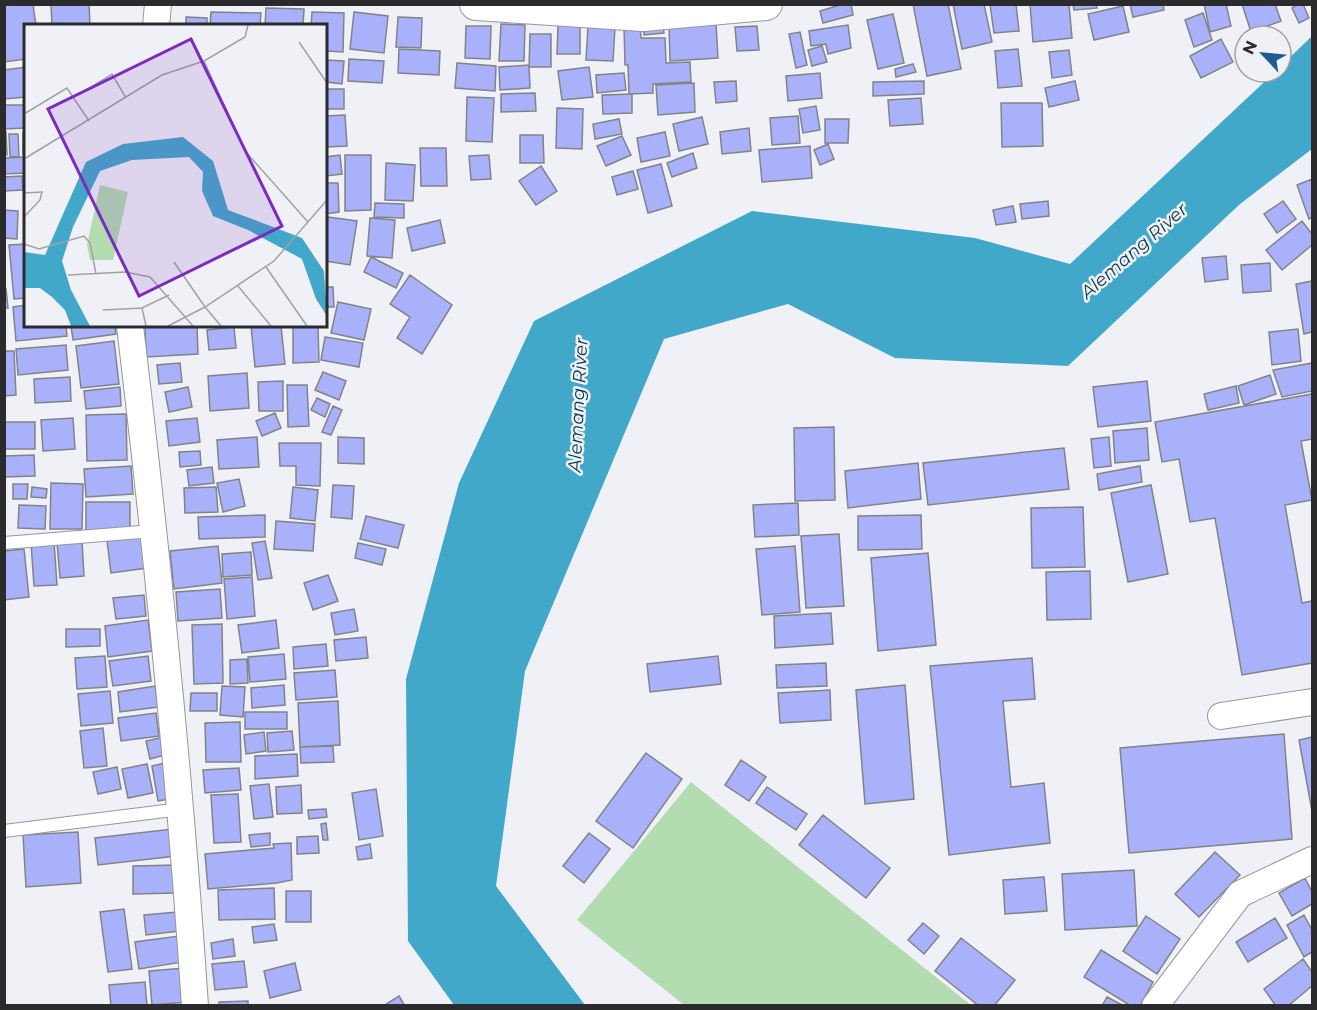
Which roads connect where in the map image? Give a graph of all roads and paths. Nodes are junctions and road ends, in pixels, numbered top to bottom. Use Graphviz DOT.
graph roads {
  1 [pos="158,4"];
  2 [pos="476,4"];
  3 [pos="766,4"];
  4 [pos="156,24"];
  5 [pos="129,327"];
  6 [pos="153,531"];
  7 [pos="4,543"];
  8 [pos="1312,702"];
  9 [pos="1221,716"];
  10 [pos="181,809"];
  11 [pos="4,831"];
  12 [pos="1312,860"];
  13 [pos="195,1005"];
  14 [pos="1155,1005"];
  1 -- 4 [label="street"];
  2 -- 3 [label="street"];
  5 -- 6 [label="street"];
  6 -- 7 [label="lane"];
  6 -- 10 [label="street"];
  8 -- 9 [label="street"];
  10 -- 11 [label="lane"];
  10 -- 13 [label="street"];
  12 -- 14 [label="street"];
}
